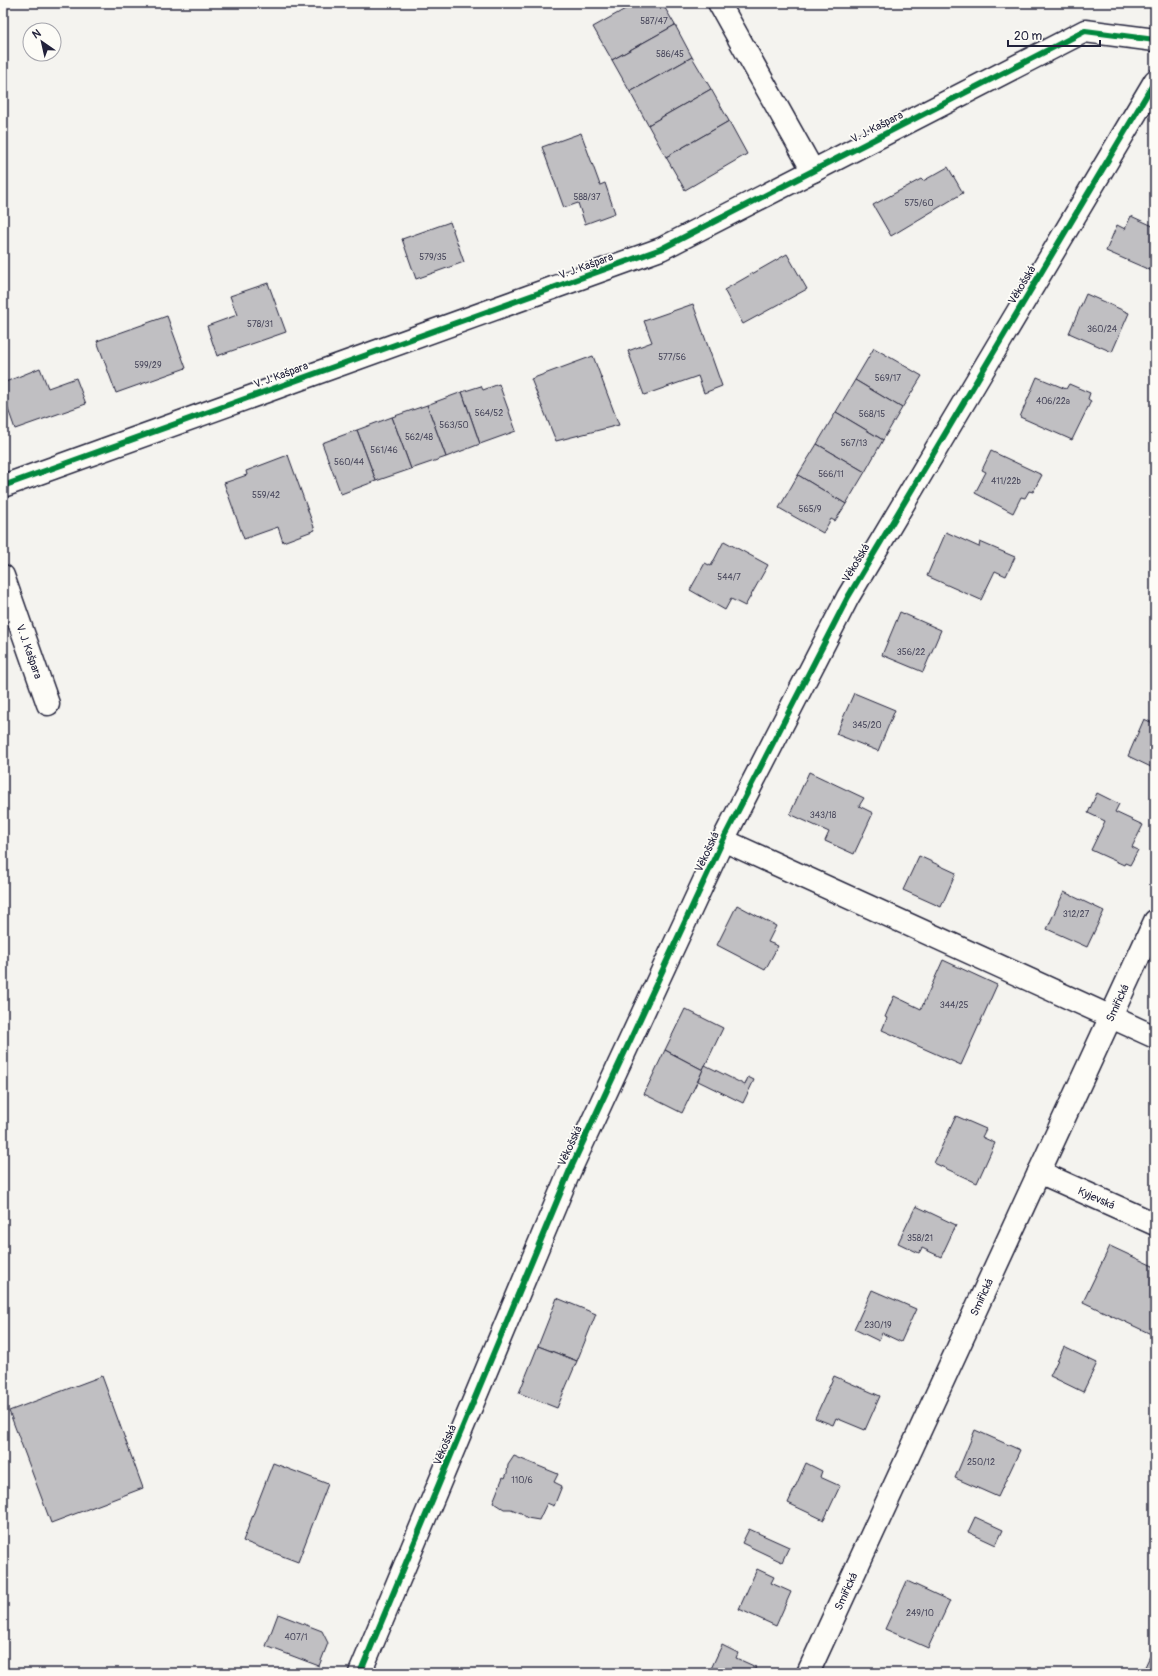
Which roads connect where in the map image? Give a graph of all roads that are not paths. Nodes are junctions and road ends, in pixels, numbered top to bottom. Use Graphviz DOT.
graph roads {
  1 [pos="719,3"];
  2 [pos="1155,40"];
  3 [pos="1155,81"];
  4 [pos="812,171"];
  5 [pos="3,486"];
  6 [pos="3,576"];
  7 [pos="48,704"];
  8 [pos="723,840"];
  9 [pos="1155,921"];
  10 [pos="1111,1017"];
  11 [pos="1155,1037"];
  12 [pos="1039,1172"];
  13 [pos="1155,1224"];
  14 [pos="360,1673"];
  15 [pos="808,1673"];
  1 -- 4 [label="street"];
  2 -- 4 [label="street, V. J. Kašpara"];
  3 -- 8 [label="street, Věkošská"];
  4 -- 5 [label="street, V. J. Kašpara"];
  6 -- 7 [label="street, V. J. Kašpara"];
  8 -- 10 [label="street"];
  8 -- 14 [label="street, Věkošská"];
  9 -- 10 [label="street, Smiřická"];
  10 -- 11 [label="street"];
  10 -- 12 [label="street, Smiřická"];
  12 -- 13 [label="street, Kyjevská"];
  12 -- 15 [label="street, Smiřická"];
}
